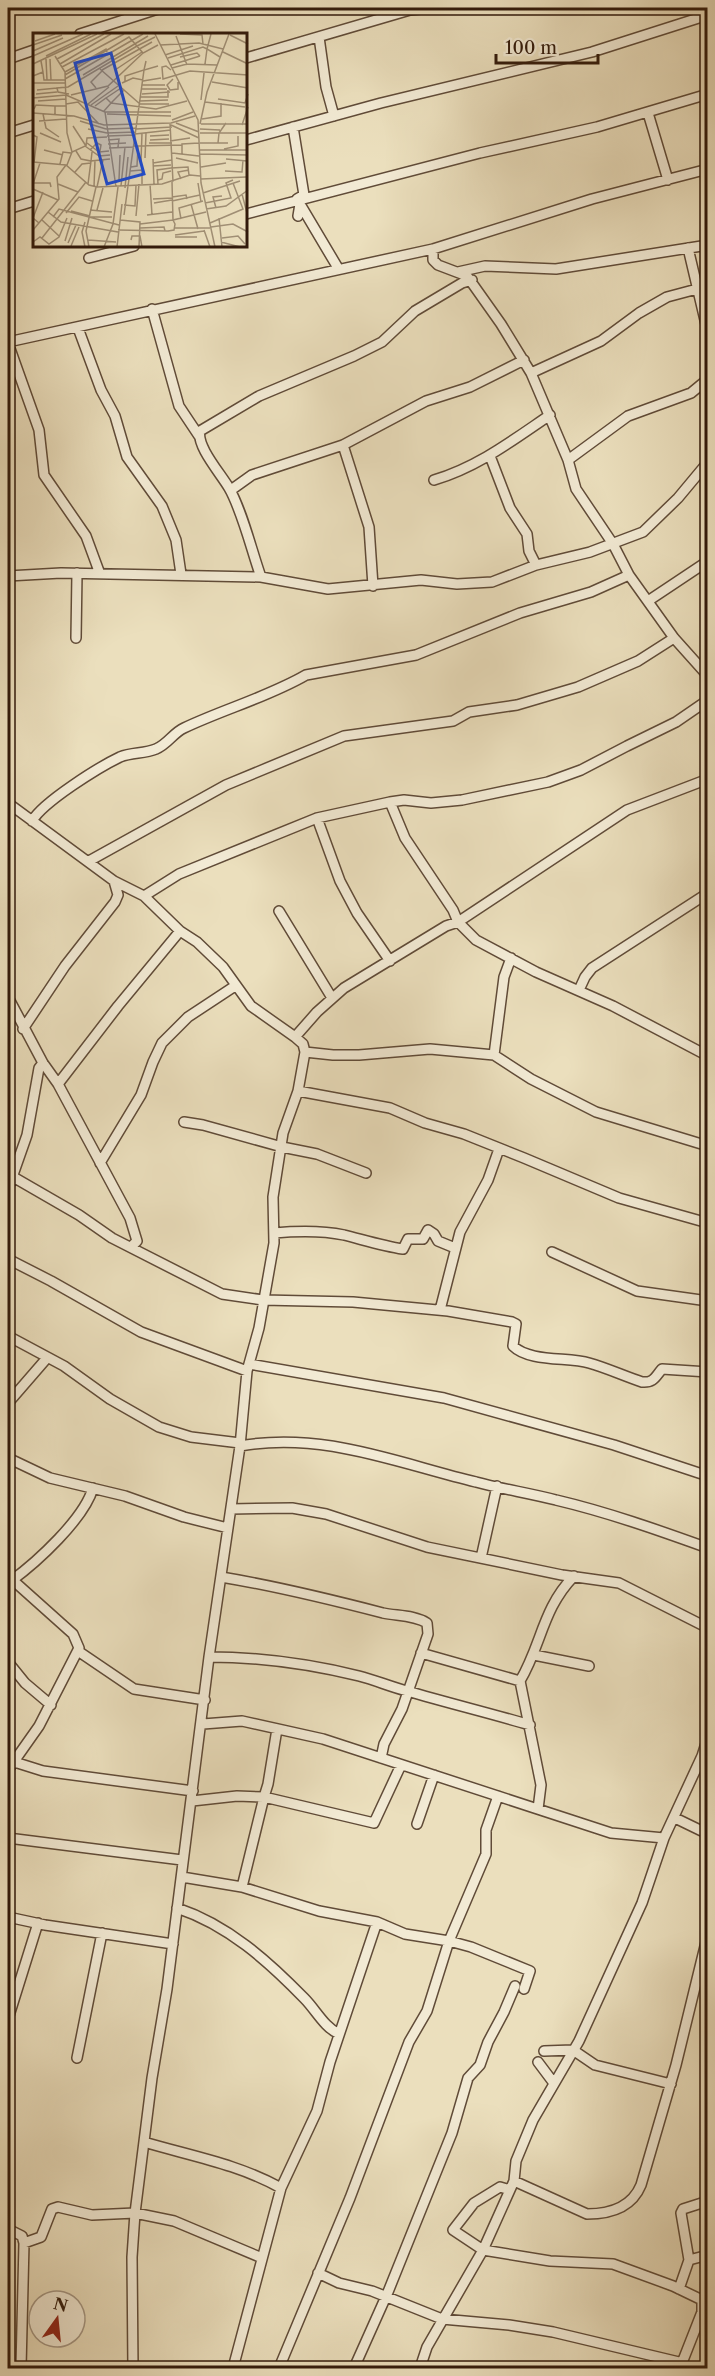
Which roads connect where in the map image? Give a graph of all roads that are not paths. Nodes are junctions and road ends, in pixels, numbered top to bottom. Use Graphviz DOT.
graph roads {
  1 [pos="161,8"];
  2 [pos="431,8"];
  3 [pos="708,15"];
  4 [pos="83,33"];
  5 [pos="319,37"];
  6 [pos="33,50"];
  7 [pos="248,57"];
  8 [pos="8,59"];
  9 [pos="708,94"];
  10 [pos="648,112"];
  11 [pos="334,116"];
  12 [pos="33,125"];
  13 [pos="293,127"];
  14 [pos="8,133"];
  15 [pos="248,139"];
  16 [pos="708,169"];
  17 [pos="668,180"];
  18 [pos="297,199"];
  19 [pos="33,201"];
  20 [pos="8,210"];
  21 [pos="248,213"];
  22 [pos="298,216"];
  23 [pos="708,245"];
  24 [pos="126,248"];
  25 [pos="688,248"];
  26 [pos="433,249"];
  27 [pos="89,258"];
  28 [pos="338,268"];
  29 [pos="458,272"];
  30 [pos="472,280"];
  31 [pos="697,289"];
  32 [pos="152,309"];
  33 [pos="78,328"];
  34 [pos="707,331"];
  35 [pos="8,343"];
  36 [pos="524,360"];
  37 [pos="531,372"];
  38 [pos="708,379"];
  39 [pos="550,415"];
  40 [pos="199,436"];
  41 [pos="343,445"];
  42 [pos="490,456"];
  43 [pos="568,460"];
  44 [pos="708,462"];
  45 [pos="434,480"];
  46 [pos="231,490"];
  47 [pos="613,544"];
  48 [pos="708,561"];
  49 [pos="536,565"];
  50 [pos="77,573"];
  51 [pos="100,574"];
  52 [pos="181,574"];
  53 [pos="629,575"];
  54 [pos="8,576"];
  55 [pos="261,577"];
  56 [pos="373,586"];
  57 [pos="648,601"];
  58 [pos="76,638"];
  59 [pos="674,638"];
  60 [pos="708,676"];
  61 [pos="708,700"];
  62 [pos="708,779"];
  63 [pos="390,802"];
  64 [pos="8,803"];
  65 [pos="317,818"];
  66 [pos="32,821"];
  67 [pos="89,861"];
  68 [pos="114,881"];
  69 [pos="708,893"];
  70 [pos="144,896"];
  71 [pos="279,911"];
  72 [pos="458,922"];
  73 [pos="180,931"];
  74 [pos="511,958"];
  75 [pos="390,961"];
  76 [pos="235,986"];
  77 [pos="579,990"];
  78 [pos="8,997"];
  79 [pos="332,998"];
  80 [pos="23,1029"];
  81 [pos="296,1037"];
  82 [pos="305,1052"];
  83 [pos="494,1055"];
  84 [pos="708,1056"];
  85 [pos="43,1063"];
  86 [pos="58,1084"];
  87 [pos="298,1091"];
  88 [pos="184,1122"];
  89 [pos="708,1146"];
  90 [pos="282,1147"];
  91 [pos="499,1149"];
  92 [pos="100,1163"];
  93 [pos="366,1173"];
  94 [pos="8,1174"];
  95 [pos="8,1189"];
  96 [pos="708,1223"];
  97 [pos="274,1233"];
  98 [pos="132,1246"];
  99 [pos="455,1248"];
  100 [pos="552,1252"];
  101 [pos="8,1259"];
  102 [pos="263,1300"];
  103 [pos="708,1301"];
  104 [pos="440,1310"];
  105 [pos="8,1336"];
  106 [pos="47,1358"];
  107 [pos="248,1368"];
  108 [pos="708,1372"];
  109 [pos="8,1403"];
  110 [pos="240,1445"];
  111 [pos="8,1458"];
  112 [pos="708,1476"];
  113 [pos="497,1486"];
  114 [pos="93,1488"];
  115 [pos="231,1509"];
  116 [pos="228,1528"];
  117 [pos="708,1548"];
  118 [pos="481,1558"];
  119 [pos="574,1576"];
  120 [pos="221,1577"];
  121 [pos="9,1581"];
  122 [pos="708,1628"];
  123 [pos="78,1652"];
  124 [pos="421,1653"];
  125 [pos="534,1655"];
  126 [pos="209,1657"];
  127 [pos="8,1662"];
  128 [pos="589,1666"];
  129 [pos="520,1681"];
  130 [pos="407,1691"];
  131 [pos="205,1700"];
  132 [pos="51,1705"];
  133 [pos="202,1724"];
  134 [pos="530,1725"];
  135 [pos="277,1729"];
  136 [pos="708,1737"];
  137 [pos="381,1758"];
  138 [pos="705,1761"];
  139 [pos="9,1764"];
  140 [pos="401,1765"];
  141 [pos="434,1775"];
  142 [pos="193,1791"];
  143 [pos="498,1796"];
  144 [pos="264,1797"];
  145 [pos="192,1801"];
  146 [pos="538,1809"];
  147 [pos="675,1818"];
  148 [pos="417,1824"];
  149 [pos="708,1834"];
  150 [pos="8,1838"];
  151 [pos="664,1839"];
  152 [pos="182,1860"];
  153 [pos="182,1877"];
  154 [pos="242,1887"];
  155 [pos="177,1908"];
  156 [pos="8,1917"];
  157 [pos="377,1922"];
  158 [pos="38,1923"];
  159 [pos="102,1933"];
  160 [pos="708,1934"];
  161 [pos="449,1941"];
  162 [pos="173,1944"];
  163 [pos="8,2019"];
  164 [pos="339,2034"];
  165 [pos="573,2050"];
  166 [pos="544,2051"];
  167 [pos="77,2058"];
  168 [pos="538,2062"];
  169 [pos="553,2082"];
  170 [pos="671,2084"];
  171 [pos="144,2142"];
  172 [pos="512,2185"];
  173 [pos="281,2188"];
  174 [pos="708,2201"];
  175 [pos="135,2213"];
  176 [pos="8,2229"];
  177 [pos="24,2243"];
  178 [pos="483,2250"];
  179 [pos="708,2255"];
  180 [pos="262,2258"];
  181 [pos="689,2260"];
  182 [pos="318,2273"];
  183 [pos="679,2289"];
  184 [pos="385,2296"];
  185 [pos="442,2319"];
  186 [pos="681,2366"];
  187 [pos="21,2368"];
  188 [pos="133,2368"];
  189 [pos="233,2368"];
  190 [pos="279,2368"];
  191 [pos="354,2368"];
  192 [pos="420,2368"];
  1 -- 4 [label="street"];
  2 -- 5 [label="street"];
  3 -- 11 [label="street"];
  5 -- 7 [label="street"];
  5 -- 11 [label="street"];
  6 -- 8 [label="street"];
  9 -- 10 [label="street"];
  10 -- 17 [label="street"];
  10 -- 18 [label="street"];
  11 -- 13 [label="street"];
  12 -- 14 [label="street"];
  13 -- 15 [label="street"];
  13 -- 18 [label="street"];
  16 -- 17 [label="street"];
  17 -- 26 [label="street"];
  18 -- 21 [label="street"];
  18 -- 22 [label="street"];
  18 -- 28 [label="street"];
  19 -- 20 [label="street"];
  23 -- 25 [label="street"];
  24 -- 27 [label="street"];
  25 -- 29 [label="street"];
  25 -- 31 [label="street"];
  26 -- 28 [label="street"];
  26 -- 29 [label="street"];
  28 -- 32 [label="street"];
  29 -- 30 [label="street"];
  30 -- 36 [label="street"];
  30 -- 40 [label="street"];
  31 -- 34 [label="street"];
  31 -- 37 [label="street"];
  32 -- 33 [label="street"];
  32 -- 40 [label="street"];
  33 -- 35 [label="street"];
  33 -- 52 [label="street"];
  35 -- 51 [label="street"];
  36 -- 37 [label="street"];
  36 -- 41 [label="street"];
  37 -- 39 [label="street"];
  38 -- 43 [label="street"];
  39 -- 42 [label="street"];
  39 -- 43 [label="street"];
  40 -- 46 [label="street"];
  41 -- 46 [label="street"];
  41 -- 56 [label="street"];
  42 -- 45 [label="street"];
  42 -- 49 [label="street"];
  43 -- 47 [label="street"];
  44 -- 47 [label="street"];
  46 -- 55 [label="street"];
  47 -- 49 [label="street"];
  47 -- 53 [label="street"];
  48 -- 57 [label="street"];
  49 -- 56 [label="street"];
  50 -- 51 [label="street"];
  50 -- 54 [label="street"];
  50 -- 58 [label="street"];
  51 -- 52 [label="street"];
  52 -- 55 [label="street"];
  53 -- 57 [label="street"];
  53 -- 66 [label="street"];
  55 -- 56 [label="street"];
  57 -- 59 [label="street"];
  59 -- 60 [label="street"];
  59 -- 67 [label="street"];
  61 -- 63 [label="street"];
  62 -- 72 [label="street"];
  63 -- 65 [label="street"];
  63 -- 72 [label="street"];
  64 -- 66 [label="street"];
  65 -- 70 [label="street"];
  65 -- 75 [label="street"];
  66 -- 67 [label="street"];
  67 -- 68 [label="street"];
  68 -- 70 [label="street"];
  68 -- 80 [label="street"];
  69 -- 77 [label="street"];
  70 -- 73 [label="street"];
  71 -- 79 [label="street"];
  72 -- 74 [label="street"];
  72 -- 75 [label="street"];
  73 -- 76 [label="street"];
  73 -- 86 [label="street"];
  74 -- 77 [label="street"];
  74 -- 83 [label="street"];
  75 -- 79 [label="street"];
  76 -- 81 [label="street"];
  76 -- 92 [label="street"];
  77 -- 84 [label="street"];
  78 -- 80 [label="street"];
  79 -- 81 [label="street"];
  80 -- 85 [label="street"];
  81 -- 82 [label="street"];
  82 -- 83 [label="street"];
  82 -- 87 [label="street"];
  83 -- 89 [label="street"];
  85 -- 86 [label="street"];
  85 -- 95 [label="street"];
  86 -- 92 [label="street"];
  87 -- 90 [label="street"];
  87 -- 91 [label="street"];
  88 -- 90 [label="street"];
  90 -- 93 [label="street"];
  90 -- 97 [label="street"];
  91 -- 96 [label="street"];
  91 -- 99 [label="street"];
  92 -- 98 [label="street"];
  94 -- 98 [label="street"];
  97 -- 99 [label="street"];
  97 -- 102 [label="street"];
  98 -- 102 [label="street"];
  99 -- 104 [label="street"];
  100 -- 103 [label="street"];
  101 -- 107 [label="street"];
  102 -- 104 [label="street"];
  102 -- 107 [label="street"];
  104 -- 108 [label="street"];
  105 -- 106 [label="street"];
  106 -- 109 [label="street"];
  106 -- 110 [label="street"];
  107 -- 110 [label="street"];
  107 -- 112 [label="street"];
  110 -- 113 [label="street"];
  110 -- 115 [label="street"];
  111 -- 114 [label="street"];
  113 -- 117 [label="street"];
  113 -- 118 [label="street"];
  114 -- 116 [label="street"];
  114 -- 121 [label="street"];
  115 -- 116 [label="street"];
  115 -- 118 [label="street"];
  116 -- 120 [label="street"];
  118 -- 119 [label="street"];
  119 -- 122 [label="street"];
  119 -- 125 [label="street"];
  120 -- 124 [label="street"];
  120 -- 126 [label="street"];
  121 -- 123 [label="street"];
  123 -- 131 [label="street"];
  123 -- 132 [label="street"];
  124 -- 129 [label="street"];
  124 -- 130 [label="street"];
  125 -- 128 [label="street"];
  125 -- 129 [label="street"];
  126 -- 130 [label="street"];
  126 -- 131 [label="street"];
  127 -- 132 [label="street"];
  129 -- 134 [label="street"];
  130 -- 134 [label="street"];
  130 -- 137 [label="street"];
  131 -- 133 [label="street"];
  132 -- 139 [label="street"];
  133 -- 135 [label="street"];
  133 -- 142 [label="street"];
  134 -- 146 [label="street"];
  135 -- 137 [label="street"];
  135 -- 144 [label="street"];
  136 -- 138 [label="street"];
  137 -- 140 [label="street"];
  138 -- 147 [label="street"];
  139 -- 142 [label="street"];
  140 -- 141 [label="street"];
  140 -- 144 [label="street"];
  141 -- 143 [label="street"];
  141 -- 148 [label="street"];
  142 -- 145 [label="street"];
  143 -- 146 [label="street"];
  143 -- 161 [label="street"];
  144 -- 145 [label="street"];
  144 -- 154 [label="street"];
  145 -- 152 [label="street"];
  146 -- 151 [label="street"];
  147 -- 149 [label="street"];
  147 -- 151 [label="street"];
  150 -- 152 [label="street"];
  151 -- 165 [label="street"];
  152 -- 153 [label="street"];
  153 -- 154 [label="street"];
  153 -- 155 [label="street"];
  154 -- 157 [label="street"];
  155 -- 162 [label="street"];
  155 -- 164 [label="street"];
  156 -- 158 [label="street"];
  157 -- 161 [label="street"];
  157 -- 164 [label="street"];
  158 -- 159 [label="street"];
  158 -- 163 [label="street"];
  159 -- 162 [label="street"];
  159 -- 167 [label="street"];
  160 -- 170 [label="street"];
  161 -- 182 [label="street"];
  161 -- 184 [label="street"];
  162 -- 171 [label="street"];
  164 -- 173 [label="street"];
  165 -- 166 [label="street"];
  165 -- 169 [label="street"];
  165 -- 170 [label="street"];
  168 -- 169 [label="street"];
  169 -- 172 [label="street"];
  170 -- 172 [label="street"];
  171 -- 173 [label="street"];
  171 -- 175 [label="street"];
  172 -- 178 [label="street"];
  172 -- 178 [label="street"];
  173 -- 180 [label="street"];
  174 -- 181 [label="street"];
  175 -- 177 [label="street"];
  175 -- 180 [label="street"];
  175 -- 188 [label="street"];
  176 -- 177 [label="street"];
  177 -- 187 [label="street"];
  178 -- 183 [label="street"];
  178 -- 185 [label="street"];
  179 -- 181 [label="street"];
  180 -- 189 [label="street"];
  181 -- 183 [label="street"];
  182 -- 184 [label="street"];
  182 -- 190 [label="street"];
  183 -- 186 [label="street"];
  184 -- 185 [label="street"];
  184 -- 191 [label="street"];
  185 -- 186 [label="street"];
  185 -- 192 [label="street"];
}
